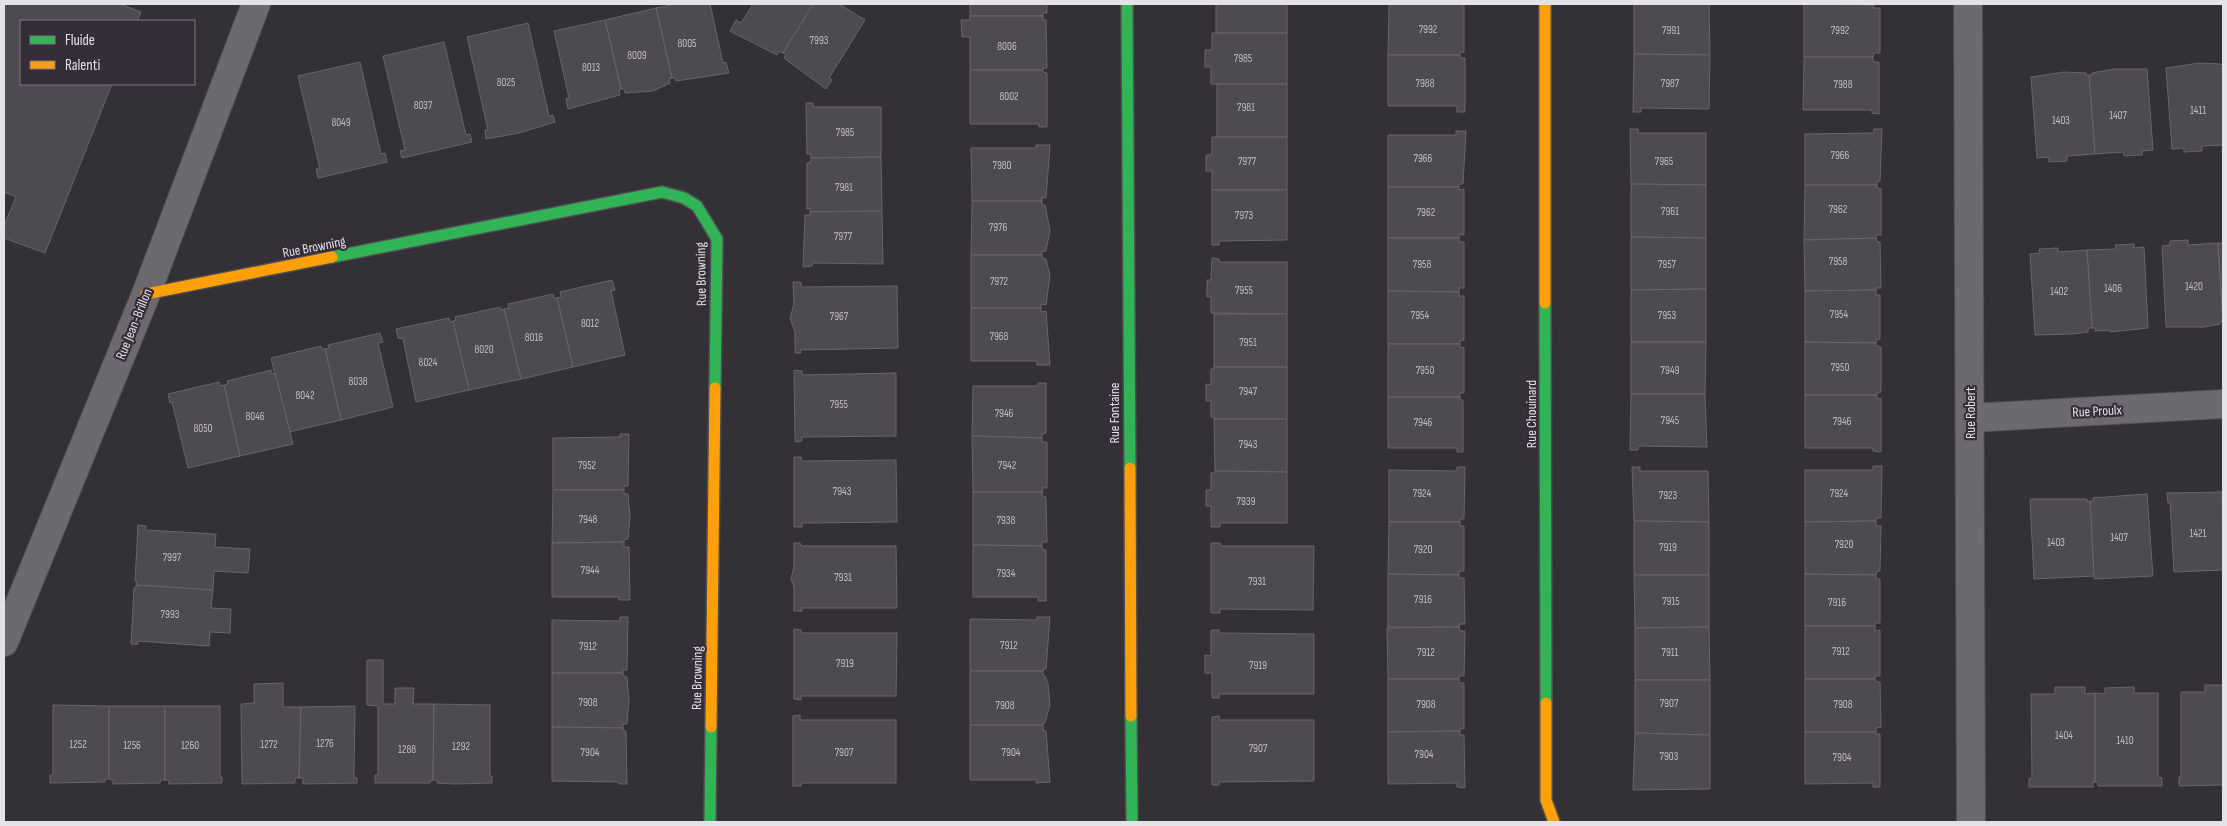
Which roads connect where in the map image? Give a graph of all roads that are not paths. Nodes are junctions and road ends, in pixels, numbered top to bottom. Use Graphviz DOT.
graph roads {
  1 [pos="256,4"];
  2 [pos="1127,4"];
  3 [pos="1545,4"];
  4 [pos="1968,4"];
  5 [pos="146,294"];
  6 [pos="2223,404"];
  7 [pos="1970,418"];
  8 [pos="4,642"];
  9 [pos="710,822"];
  10 [pos="1132,822"];
  11 [pos="1554,822"];
  12 [pos="1972,822"];
  1 -- 5 [label="street, Rue Jean-Brillon"];
  2 -- 10 [label="street, Rue Fontaine"];
  3 -- 11 [label="street, Rue Chouinard"];
  4 -- 7 [label="street, Rue Robert"];
  5 -- 8 [label="street, Rue Jean-Brillon"];
  5 -- 9 [label="street, Rue Browning"];
  6 -- 7 [label="street, Rue Proulx"];
  7 -- 12 [label="street, Rue Robert"];
}
